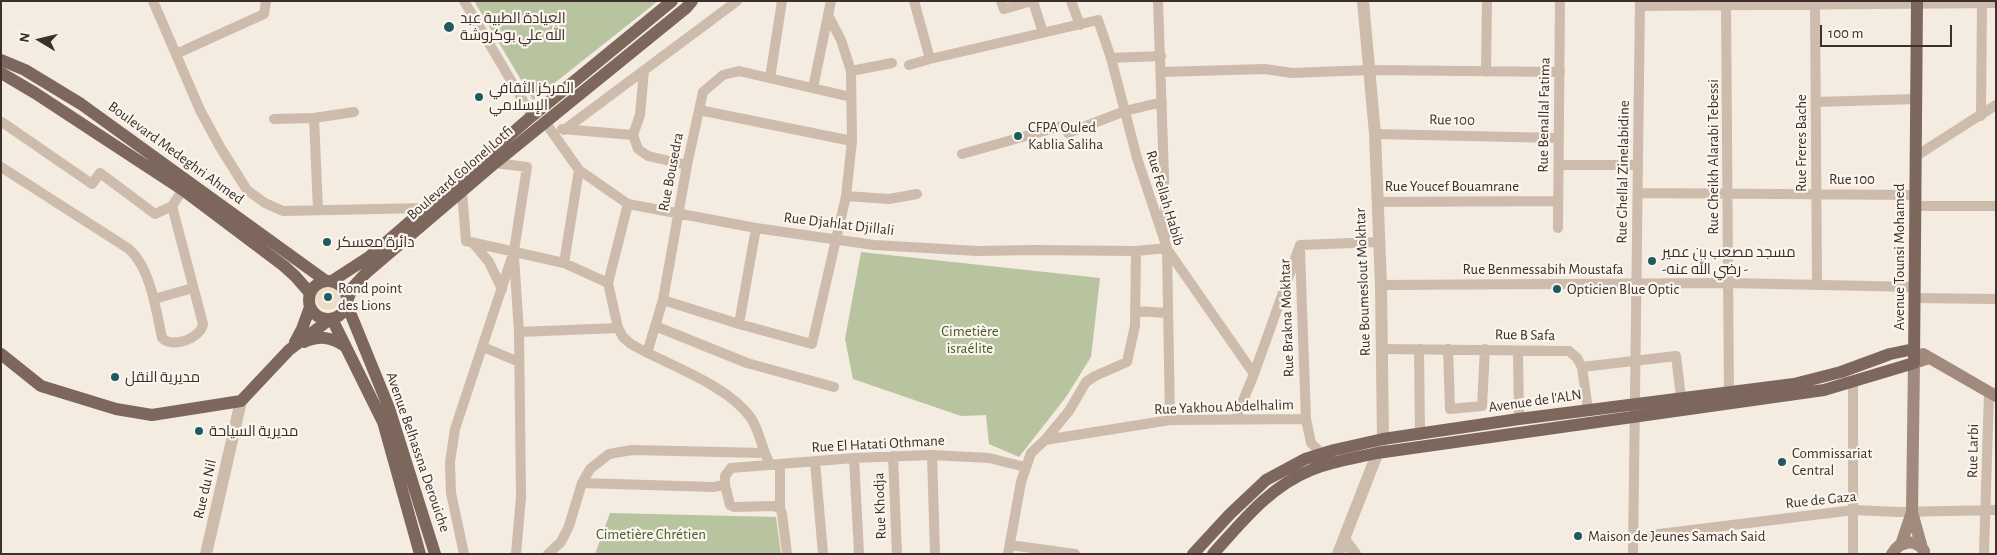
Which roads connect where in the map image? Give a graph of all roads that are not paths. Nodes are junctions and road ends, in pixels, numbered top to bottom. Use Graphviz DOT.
graph roads {
  1 [pos="153,1"];
  2 [pos="266,1"];
  3 [pos="464,1"];
  4 [pos="672,1"];
  5 [pos="692,1"];
  6 [pos="737,1"];
  7 [pos="782,1"];
  8 [pos="831,1"];
  9 [pos="914,1"];
  10 [pos="1001,1"];
  11 [pos="1033,1"];
  12 [pos="1072,1"];
  13 [pos="1158,1"];
  14 [pos="1363,1"];
  15 [pos="1488,1"];
  16 [pos="1560,1"];
  17 [pos="1917,2"];
  18 [pos="1982,2"];
  19 [pos="1640,3"];
  20 [pos="1726,3"];
  21 [pos="1815,3"];
  22 [pos="1996,3"];
  23 [pos="828,15"];
  24 [pos="1080,24"];
  25 [pos="1043,33"];
  26 [pos="176,54"];
  27 [pos="1161,56"];
  28 [pos="1111,58"];
  29 [pos="930,59"];
  30 [pos="1,60"];
  31 [pos="892,63"];
  32 [pos="909,65"];
  33 [pos="644,70"];
  34 [pos="1370,70"];
  35 [pos="851,71"];
  36 [pos="1161,72"];
  37 [pos="1486,72"];
  38 [pos="1560,72"];
  39 [pos="1,73"];
  40 [pos="770,78"];
  41 [pos="813,88"];
  42 [pos="851,97"];
  43 [pos="1916,100"];
  44 [pos="1162,102"];
  45 [pos="1816,102"];
  46 [pos="1996,105"];
  47 [pos="699,110"];
  48 [pos="1125,111"];
  49 [pos="354,112"];
  50 [pos="532,116"];
  51 [pos="1981,116"];
  52 [pos="314,118"];
  53 [pos="274,120"];
  54 [pos="2,122"];
  55 [pos="548,125"];
  56 [pos="564,130"];
  57 [pos="1375,134"];
  58 [pos="633,135"];
  59 [pos="1559,138"];
  60 [pos="852,141"];
  61 [pos="962,154"];
  62 [pos="1916,156"];
  63 [pos="495,163"];
  64 [pos="1559,165"];
  65 [pos="1638,165"];
  66 [pos="687,166"];
  67 [pos="1,167"];
  68 [pos="579,170"];
  69 [pos="186,186"];
  70 [pos="462,192"];
  71 [pos="1638,193"];
  72 [pos="917,194"];
  73 [pos="1728,194"];
  74 [pos="1816,194"];
  75 [pos="846,196"];
  76 [pos="1916,200"];
  77 [pos="1558,201"];
  78 [pos="1377,202"];
  79 [pos="628,204"];
  80 [pos="172,206"];
  81 [pos="1996,206"];
  82 [pos="425,208"];
  83 [pos="318,210"];
  84 [pos="679,214"];
  85 [pos="756,228"];
  86 [pos="1558,228"];
  87 [pos="835,239"];
  88 [pos="1379,242"];
  89 [pos="473,243"];
  90 [pos="1300,245"];
  91 [pos="1167,248"];
  92 [pos="514,251"];
  93 [pos="1136,251"];
  94 [pos="564,263"];
  95 [pos="329,281"];
  96 [pos="608,283"];
  97 [pos="1636,283"];
  98 [pos="1728,283"];
  99 [pos="1817,284"];
  100 [pos="1381,285"];
  101 [pos="193,288"];
  102 [pos="502,289"];
  103 [pos="1915,293"];
  104 [pos="310,294"];
  105 [pos="154,299"];
  106 [pos="1996,299"];
  107 [pos="664,300"];
  108 [pos="347,302"];
  109 [pos="310,307"];
  110 [pos="1135,311"];
  111 [pos="1168,313"];
  112 [pos="330,320"];
  113 [pos="739,324"];
  114 [pos="655,326"];
  115 [pos="618,328"];
  116 [pos="519,332"];
  117 [pos="483,347"];
  118 [pos="346,348"];
  119 [pos="1382,349"];
  120 [pos="1419,349"];
  121 [pos="1448,349"];
  122 [pos="1485,349"];
  123 [pos="1914,349"];
  124 [pos="289,350"];
  125 [pos="1518,351"];
  126 [pos="647,353"];
  127 [pos="1,354"];
  128 [pos="1929,358"];
  129 [pos="519,362"];
  130 [pos="1635,362"];
  131 [pos="1914,363"];
  132 [pos="1582,367"];
  133 [pos="1254,374"];
  134 [pos="1853,382"];
  135 [pos="834,387"];
  136 [pos="1992,394"];
  137 [pos="1681,398"];
  138 [pos="1729,398"];
  139 [pos="241,401"];
  140 [pos="1588,410"];
  141 [pos="1635,410"];
  142 [pos="1519,419"];
  143 [pos="1170,420"];
  144 [pos="1235,420"];
  145 [pos="1306,420"];
  146 [pos="1420,435"];
  147 [pos="1383,439"];
  148 [pos="1044,440"];
  149 [pos="764,453"];
  150 [pos="1322,454"];
  151 [pos="1377,454"];
  152 [pos="932,455"];
  153 [pos="893,456"];
  154 [pos="854,458"];
  155 [pos="815,462"];
  156 [pos="775,464"];
  157 [pos="1025,467"];
  158 [pos="582,483"];
  159 [pos="725,485"];
  160 [pos="780,508"];
  161 [pos="1854,510"];
  162 [pos="1991,511"];
  163 [pos="1912,512"];
  164 [pos="1651,535"];
  165 [pos="1344,539"];
  166 [pos="1009,550"];
  167 [pos="1894,550"];
  168 [pos="1924,551"];
  169 [pos="210,552"];
  170 [pos="419,553"];
  171 [pos="435,554"];
  172 [pos="464,554"];
  173 [pos="516,554"];
  174 [pos="548,554"];
  175 [pos="787,554"];
  176 [pos="823,554"];
  177 [pos="858,554"];
  178 [pos="897,554"];
  179 [pos="936,554"];
  180 [pos="1075,554"];
  181 [pos="1193,554"];
  182 [pos="1213,554"];
  183 [pos="1338,554"];
  184 [pos="1355,554"];
  185 [pos="1633,554"];
  186 [pos="1853,554"];
  187 [pos="1984,554"];
  1 -- 26 [label="street"];
  2 -- 26 [label="street"];
  3 -- 50 [label="street"];
  4 -- 50 [label="main road, Boulevard Colonel Lotfi"];
  5 -- 55 [label="main road, Boulevard Colonel Lotfi"];
  6 -- 33 [label="street"];
  7 -- 40 [label="street"];
  8 -- 23 [label="street"];
  9 -- 29 [label="street"];
  10 -- 11 [label="street"];
  11 -- 25 [label="street"];
  12 -- 24 [label="street"];
  13 -- 27 [label="street"];
  14 -- 34 [label="street, Rue Boumeslout Mokhtar"];
  15 -- 37 [label="street"];
  16 -- 38 [label="street, Rue Benallal Fatima"];
  17 -- 18 [label="street"];
  17 -- 21 [label="street"];
  17 -- 43 [label="main road, Avenue Tounsi Mohamed"];
  18 -- 22 [label="street"];
  18 -- 51 [label="street"];
  19 -- 20 [label="street"];
  19 -- 65 [label="street, Rue Ghellal Zinelabidine"];
  20 -- 21 [label="street"];
  20 -- 73 [label="street, Rue Cheikh Alarabi Tebessi"];
  21 -- 45 [label="street, Rue Freres Bache"];
  23 -- 35 [label="street"];
  23 -- 41 [label="street"];
  24 -- 25 [label="street"];
  24 -- 28 [label="street, Rue Fellah Habib"];
  25 -- 29 [label="street"];
  26 -- 83 [label="street"];
  27 -- 28 [label="street"];
  27 -- 36 [label="street"];
  28 -- 48 [label="street, Rue Fellah Habib"];
  29 -- 32 [label="street"];
  30 -- 69 [label="main road, Boulevard Medeghri Ahmed"];
  31 -- 35 [label="street"];
  33 -- 56 [label="street"];
  33 -- 58 [label="street"];
  34 -- 36 [label="street"];
  34 -- 37 [label="street"];
  34 -- 57 [label="street, Rue Boumeslout Mokhtar"];
  35 -- 42 [label="street"];
  36 -- 44 [label="street"];
  37 -- 38 [label="street"];
  38 -- 59 [label="street, Rue Benallal Fatima"];
  39 -- 69 [label="main road, Boulevard Medeghri Ahmed"];
  40 -- 41 [label="street"];
  40 -- 47 [label="street, Rue Bousedra"];
  41 -- 42 [label="street"];
  42 -- 60 [label="street"];
  43 -- 45 [label="street"];
  43 -- 62 [label="main road, Avenue Tounsi Mohamed"];
  44 -- 48 [label="street"];
  44 -- 91 [label="street"];
  45 -- 74 [label="street, Rue Freres Bache"];
  46 -- 51 [label="street"];
  47 -- 60 [label="street"];
  47 -- 66 [label="street, Rue Bousedra"];
  48 -- 61 [label="street"];
  48 -- 91 [label="street, Rue Fellah Habib"];
  49 -- 52 [label="street"];
  50 -- 82 [label="main road, Boulevard Colonel Lotfi"];
  51 -- 62 [label="street"];
  52 -- 53 [label="street"];
  52 -- 83 [label="street"];
  54 -- 80 [label="street"];
  55 -- 56 [label="street"];
  55 -- 63 [label="main road, Boulevard Colonel Lotfi"];
  55 -- 68 [label="street, Rue Djahlat Djillali"];
  56 -- 58 [label="street"];
  57 -- 59 [label="street, Rue 100"];
  57 -- 78 [label="street, Rue Boumeslout Mokhtar"];
  58 -- 66 [label="street"];
  59 -- 64 [label="street, Rue Benallal Fatima"];
  60 -- 75 [label="street"];
  62 -- 76 [label="main road, Avenue Tounsi Mohamed"];
  63 -- 70 [label="main road, Boulevard Colonel Lotfi"];
  63 -- 92 [label="street"];
  64 -- 65 [label="street"];
  64 -- 77 [label="street, Rue Benallal Fatima"];
  65 -- 71 [label="street, Rue Ghellal Zinelabidine"];
  66 -- 84 [label="street, Rue Bousedra"];
  67 -- 105 [label="street"];
  68 -- 79 [label="street, Rue Djahlat Djillali"];
  68 -- 94 [label="street"];
  69 -- 80 [label="street"];
  69 -- 95 [label="main road, Boulevard Medeghri Ahmed"];
  69 -- 104 [label="main road, Boulevard Medeghri Ahmed"];
  70 -- 89 [label="street"];
  70 -- 108 [label="main road, Boulevard Colonel Lotfi"];
  71 -- 73 [label="street, Rue 100"];
  71 -- 97 [label="street, Rue Ghellal Zinelabidine"];
  72 -- 75 [label="street"];
  73 -- 74 [label="street, Rue 100"];
  73 -- 98 [label="street, Rue Cheikh Alarabi Tebessi"];
  74 -- 76 [label="street, Rue 100"];
  74 -- 99 [label="street, Rue Freres Bache"];
  75 -- 87 [label="street"];
  76 -- 81 [label="street, Rue 100"];
  76 -- 103 [label="main road, Avenue Tounsi Mohamed"];
  77 -- 78 [label="street, Rue Youcef Bouamrane"];
  77 -- 86 [label="street, Rue Benallal Fatima"];
  78 -- 88 [label="street, Rue Boumeslout Mokhtar"];
  79 -- 84 [label="street, Rue Djahlat Djillali"];
  79 -- 96 [label="street"];
  80 -- 101 [label="street"];
  82 -- 83 [label="street"];
  82 -- 95 [label="main road, Boulevard Colonel Lotfi"];
  84 -- 85 [label="street, Rue Djahlat Djillali"];
  84 -- 107 [label="street, Rue Bousedra"];
  85 -- 87 [label="street, Rue Djahlat Djillali"];
  85 -- 113 [label="street"];
  87 -- 93 [label="street, Rue Djahlat Djillali"];
  87 -- 113 [label="street"];
  88 -- 90 [label="street"];
  88 -- 100 [label="street, Rue Boumeslout Mokhtar"];
  89 -- 92 [label="street"];
  89 -- 102 [label="street"];
  90 -- 133 [label="street"];
  90 -- 145 [label="street, Rue Brakna Mokhtar"];
  91 -- 93 [label="street, Rue Djahlat Djillali"];
  91 -- 111 [label="street, Rue Fellah Habib"];
  91 -- 133 [label="street"];
  92 -- 94 [label="street"];
  92 -- 102 [label="street"];
  92 -- 116 [label="street"];
  93 -- 110 [label="street"];
  94 -- 96 [label="street"];
  95 -- 104 [label="main road"];
  95 -- 108 [label="main road"];
  96 -- 115 [label="street"];
  97 -- 98 [label="street, Rue Benmessabih Moustafa"];
  97 -- 100 [label="street, Rue Benmessabih Moustafa"];
  97 -- 130 [label="street, Rue Ghellal Zinelabidine"];
  98 -- 99 [label="street, Rue Benmessabih Moustafa"];
  98 -- 138 [label="street, Rue Cheikh Alarabi Tebessi"];
  99 -- 103 [label="street, Rue Benmessabih Moustafa"];
  100 -- 119 [label="street, Rue Boumeslout Mokhtar"];
  101 -- 105 [label="street"];
  101 -- 105 [label="street"];
  102 -- 117 [label="street"];
  103 -- 106 [label="street, Rue Benmessabih Moustafa"];
  103 -- 123 [label="main road, Avenue Tounsi Mohamed"];
  104 -- 109 [label="main road"];
  107 -- 113 [label="street"];
  107 -- 114 [label="street, Rue Bousedra"];
  108 -- 112 [label="main road"];
  108 -- 171 [label="main road, Avenue Belhassna Derouiche"];
  109 -- 112 [label="main road"];
  109 -- 124 [label="main road"];
  110 -- 111 [label="street"];
  110 -- 148 [label="street"];
  111 -- 143 [label="street, Rue Fellah Habib"];
  112 -- 118 [label="main road, Avenue Belhassna Derouiche"];
  112 -- 124 [label="main road"];
  114 -- 126 [label="street, Rue Bousedra"];
  114 -- 135 [label="street"];
  115 -- 116 [label="street"];
  115 -- 126 [label="street"];
  116 -- 129 [label="street"];
  117 -- 129 [label="street"];
  117 -- 172 [label="street"];
  118 -- 124 [label="main road"];
  118 -- 170 [label="main road, Avenue Belhassna Derouiche"];
  119 -- 120 [label="street, Rue B Safa"];
  119 -- 147 [label="street, Rue Boumeslout Mokhtar"];
  120 -- 121 [label="street, Rue B Safa"];
  120 -- 146 [label="street"];
  121 -- 122 [label="street, Rue B Safa"];
  121 -- 122 [label="street"];
  122 -- 125 [label="street, Rue B Safa"];
  123 -- 128 [label="main road"];
  123 -- 131 [label="main road, Avenue Tounsi Mohamed"];
  123 -- 138 [label="main road, Avenue de l'ALN"];
  124 -- 139 [label="main road"];
  125 -- 132 [label="street, Rue B Safa"];
  125 -- 142 [label="street"];
  126 -- 149 [label="street"];
  127 -- 139 [label="main road"];
  128 -- 131 [label="main road"];
  128 -- 136 [label="main road"];
  129 -- 173 [label="street"];
  130 -- 132 [label="street"];
  130 -- 137 [label="street"];
  130 -- 141 [label="street, Rue Ghellal Zinelabidine"];
  131 -- 134 [label="main road, Avenue de l'ALN"];
  131 -- 163 [label="main road, Avenue Tounsi Mohamed"];
  132 -- 140 [label="street"];
  133 -- 144 [label="street"];
  134 -- 138 [label="main road, Avenue de l'ALN"];
  134 -- 161 [label="street"];
  136 -- 162 [label="street, Rue Larbi"];
  137 -- 138 [label="main road, Avenue de l'ALN"];
  137 -- 141 [label="main road, Avenue de l'ALN"];
  138 -- 141 [label="main road, Avenue de l'ALN"];
  139 -- 169 [label="street, Rue du Nil"];
  140 -- 141 [label="main road, Avenue de l'ALN"];
  140 -- 142 [label="main road, Avenue de l'ALN"];
  141 -- 151 [label="main road, Avenue de l'ALN"];
  141 -- 185 [label="street, Rue Ghellal Zinelabidine"];
  142 -- 146 [label="main road, Avenue de l'ALN"];
  143 -- 144 [label="street, Rue Yakhou Abdelhalim"];
  143 -- 148 [label="street, Rue Yakhou Abdelhalim"];
  144 -- 145 [label="street, Rue Yakhou Abdelhalim"];
  145 -- 150 [label="street, Rue Yakhou Abdelhalim"];
  146 -- 147 [label="main road, Avenue de l'ALN"];
  147 -- 150 [label="main road, Avenue de l'ALN"];
  147 -- 151 [label="street, Rue Boumeslout Mokhtar"];
  148 -- 157 [label="street"];
  149 -- 156 [label="street"];
  149 -- 158 [label="street"];
  150 -- 181 [label="main road, Avenue de l'ALN"];
  151 -- 165 [label="street, Rue Boumeslout Mokhtar"];
  151 -- 182 [label="main road, Avenue de l'ALN"];
  152 -- 153 [label="street, Rue El Hatati Othmane"];
  152 -- 157 [label="street, Rue El Hatati Othmane"];
  152 -- 179 [label="street"];
  153 -- 154 [label="street, Rue El Hatati Othmane"];
  153 -- 178 [label="street, Rue Khodja"];
  154 -- 155 [label="street, Rue El Hatati Othmane"];
  154 -- 177 [label="street"];
  155 -- 156 [label="street, Rue El Hatati Othmane"];
  155 -- 176 [label="street"];
  156 -- 159 [label="street, Rue El Hatati Othmane"];
  156 -- 160 [label="street"];
  157 -- 166 [label="street"];
  158 -- 159 [label="street"];
  158 -- 174 [label="street"];
  159 -- 160 [label="street"];
  160 -- 175 [label="street"];
  161 -- 163 [label="street, Rue de Gaza"];
  161 -- 164 [label="street, Rue de Gaza"];
  161 -- 186 [label="street"];
  162 -- 163 [label="street, Rue de Gaza"];
  162 -- 187 [label="street, Rue Larbi"];
  163 -- 167 [label="main road, Avenue Tounsi Mohamed"];
  163 -- 168 [label="main road, Avenue Tounsi Mohamed"];
  165 -- 183 [label="street, Rue Boumeslout Mokhtar"];
  165 -- 184 [label="street"];
  166 -- 180 [label="street"];
  167 -- 168 [label="main road"];
}
